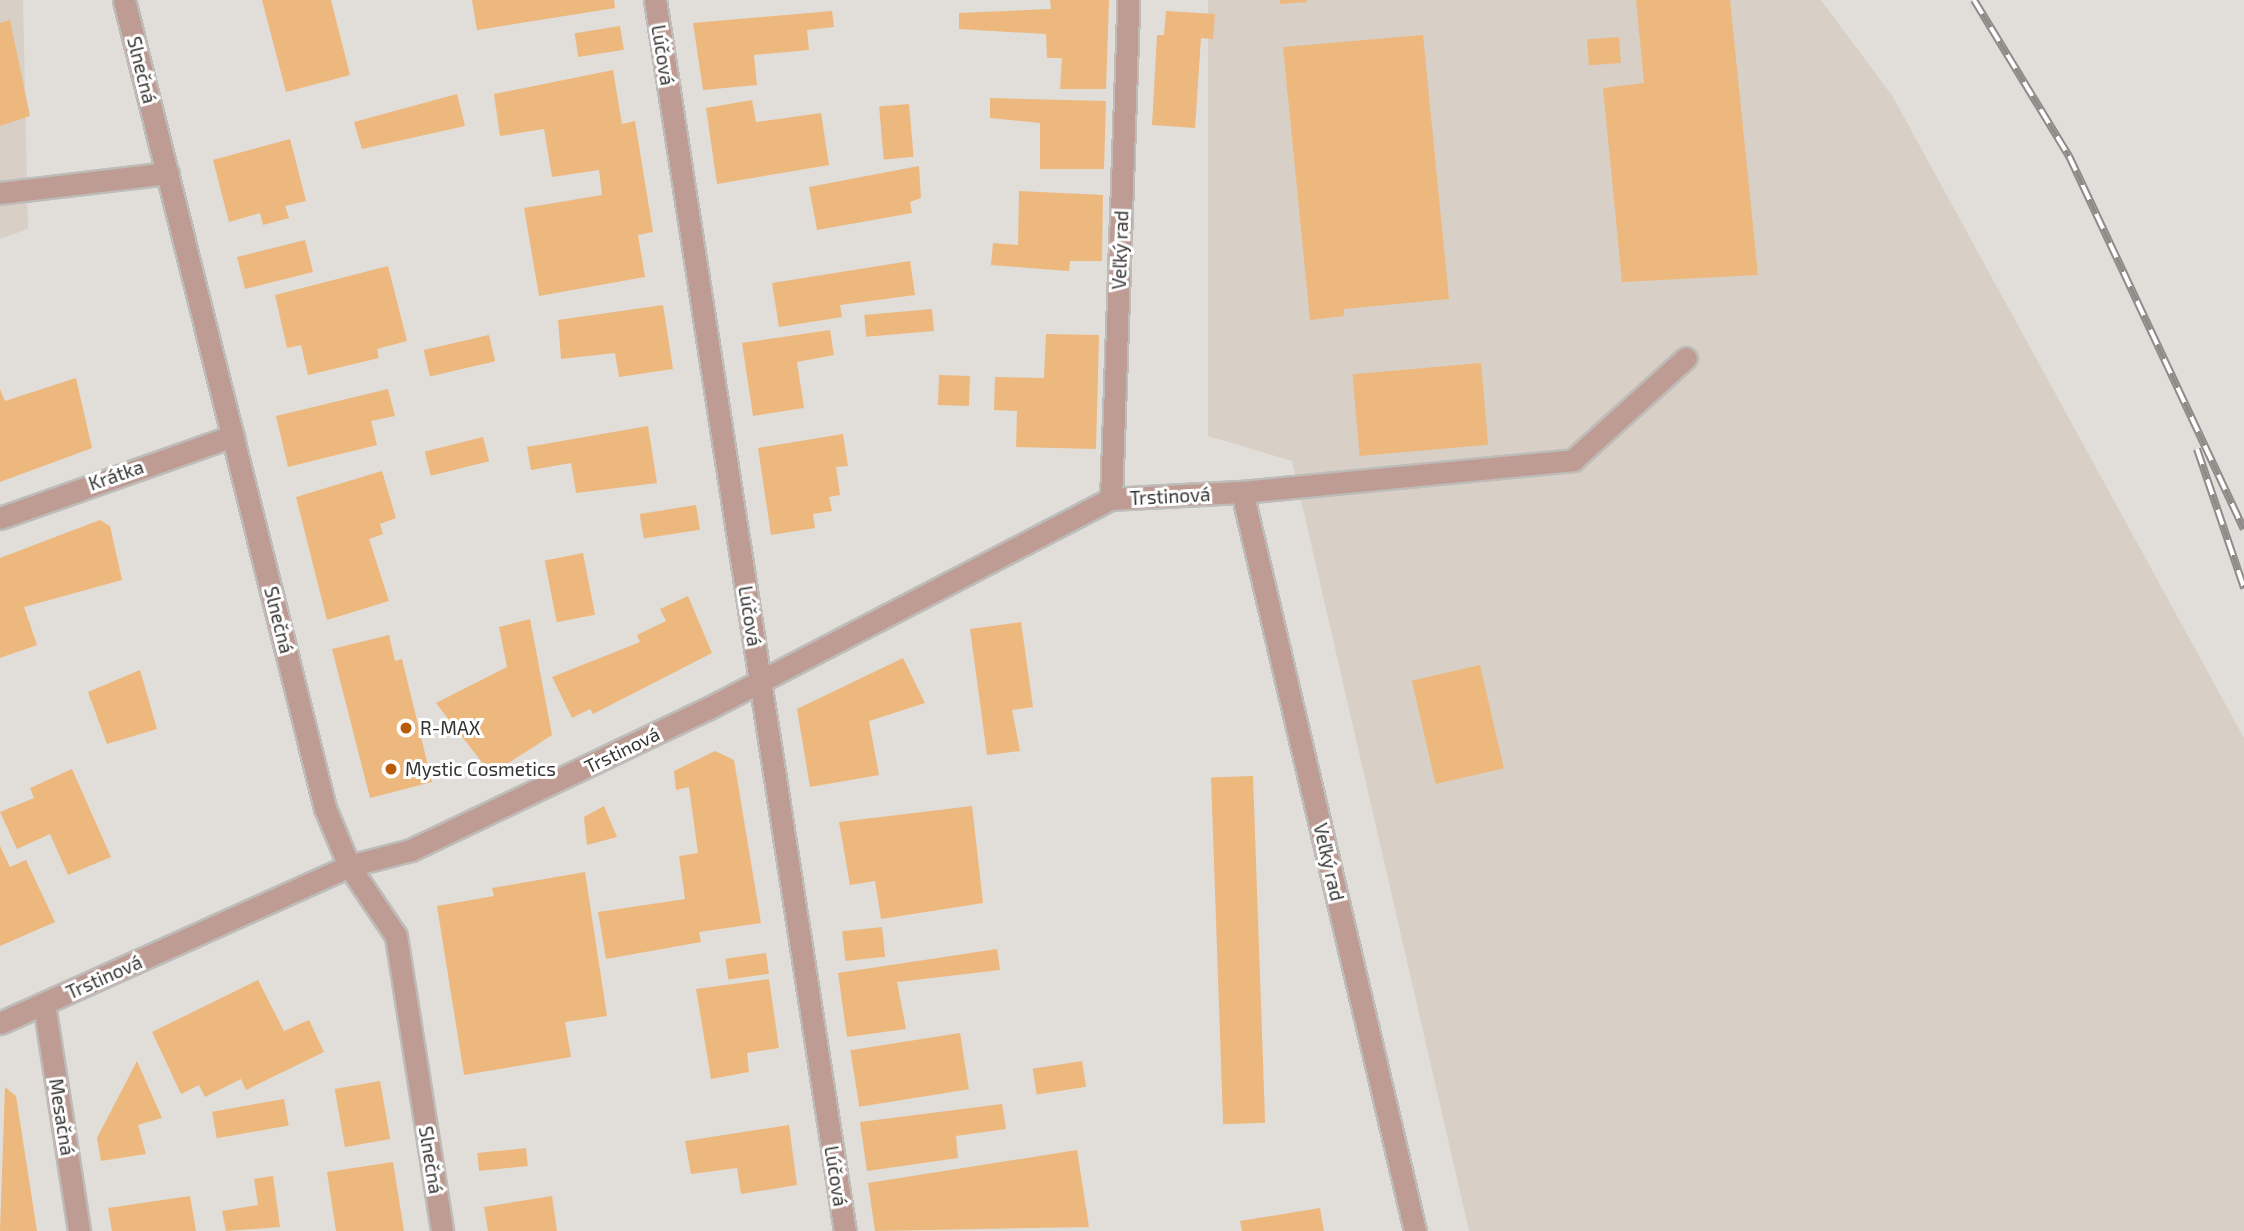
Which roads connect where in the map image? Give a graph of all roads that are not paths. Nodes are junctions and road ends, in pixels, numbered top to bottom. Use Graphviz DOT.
graph roads {
  1 [pos="124,0"];
  2 [pos="655,0"];
  3 [pos="1128,0"];
  4 [pos="168,173"];
  5 [pos="0,193"];
  6 [pos="1686,358"];
  7 [pos="233,436"];
  8 [pos="1242,492"];
  9 [pos="1111,499"];
  10 [pos="0,518"];
  11 [pos="760,681"];
  12 [pos="348,866"];
  13 [pos="44,1004"];
  14 [pos="0,1023"];
  15 [pos="79,1231"];
  16 [pos="442,1231"];
  17 [pos="845,1231"];
  18 [pos="1415,1231"];
  1 -- 4 [label="street, Slnečná"];
  2 -- 11 [label="street, Lúčová"];
  3 -- 9 [label="street, Veľký rad"];
  4 -- 5 [label="street"];
  4 -- 7 [label="street, Slnečná"];
  6 -- 8 [label="street, Trstinová"];
  7 -- 10 [label="street, Krátka"];
  7 -- 12 [label="street, Slnečná"];
  8 -- 9 [label="street, Trstinová"];
  8 -- 18 [label="street, Veľký rad"];
  9 -- 11 [label="street, Trstinová"];
  11 -- 12 [label="street, Trstinová"];
  11 -- 17 [label="street, Lúčová"];
  12 -- 13 [label="street, Trstinová"];
  12 -- 16 [label="street, Slnečná"];
  13 -- 14 [label="street, Trstinová"];
  13 -- 15 [label="street, Mesačná"];
}
